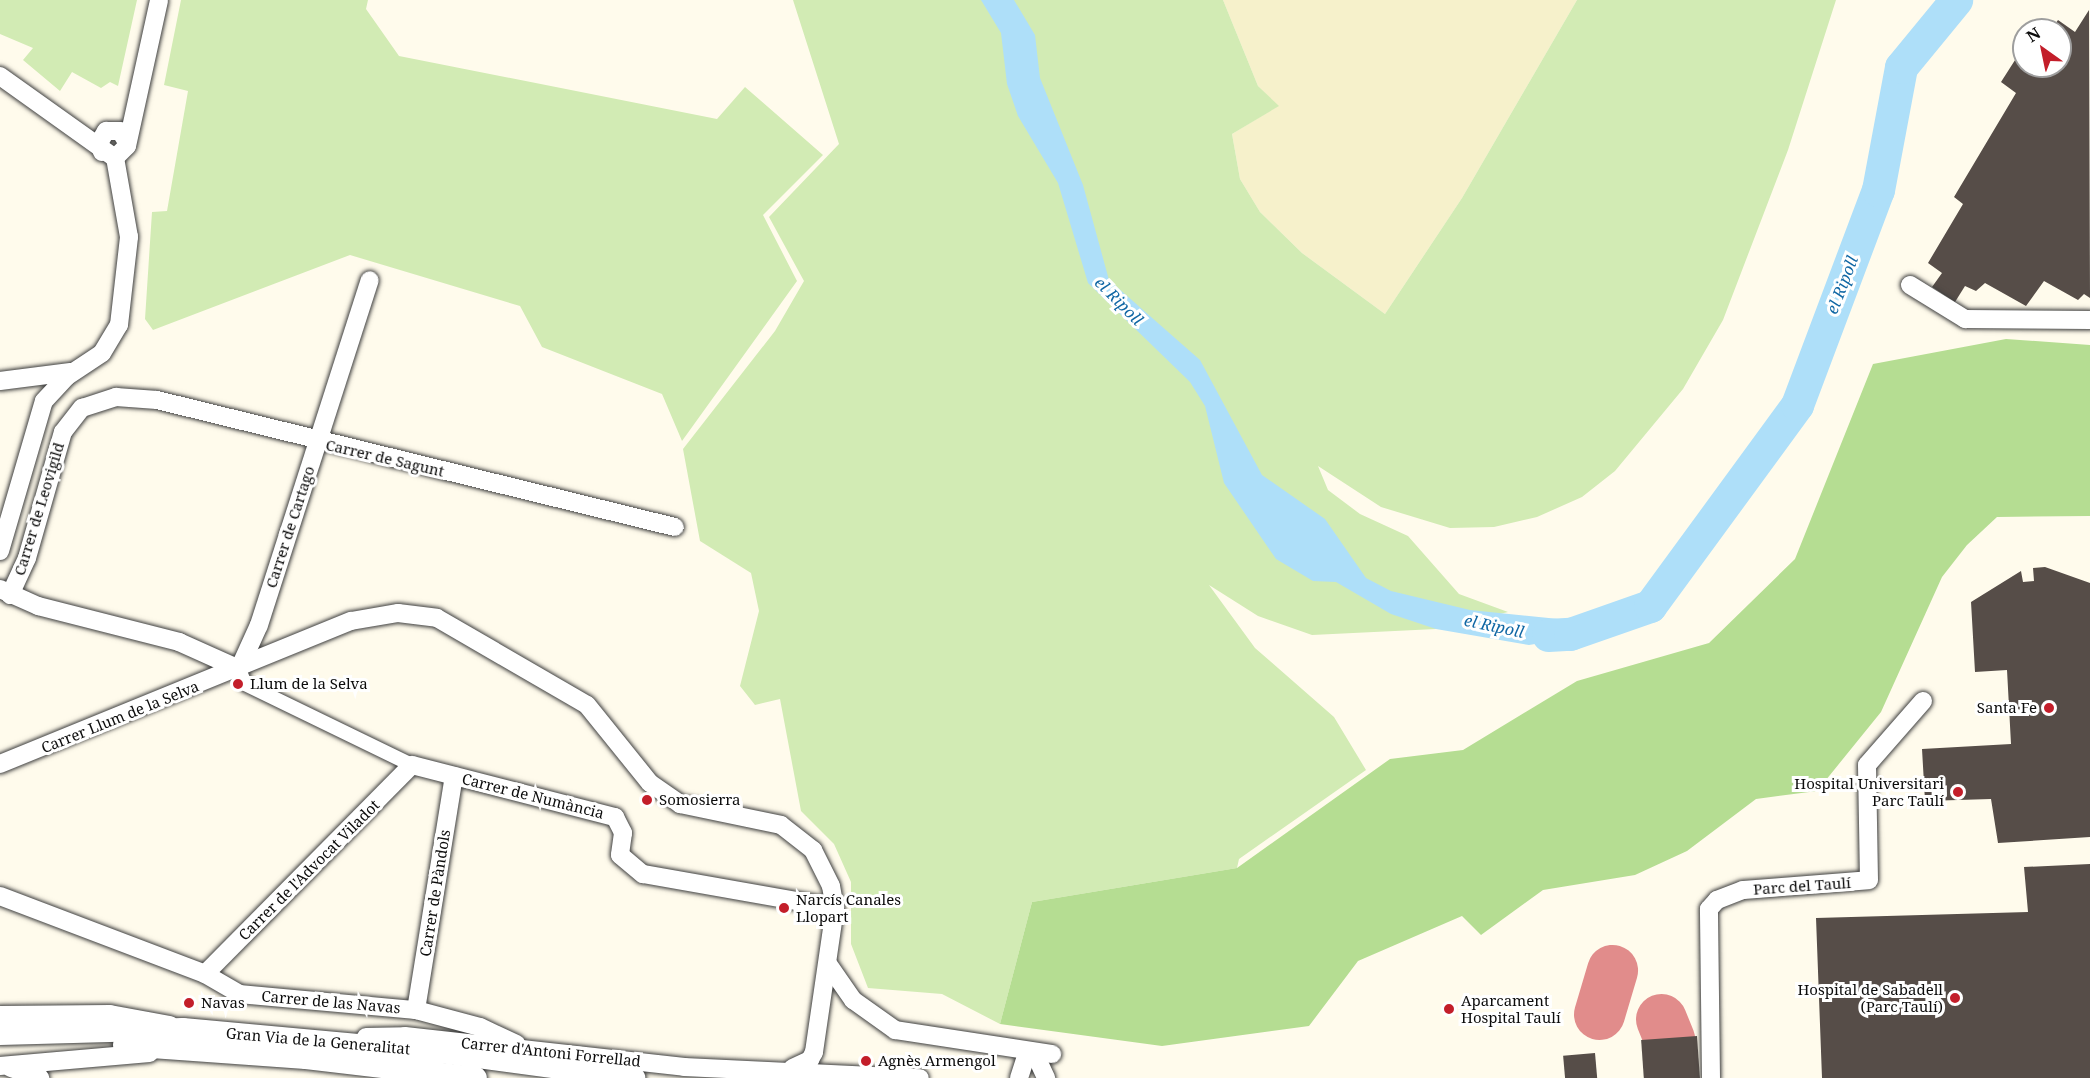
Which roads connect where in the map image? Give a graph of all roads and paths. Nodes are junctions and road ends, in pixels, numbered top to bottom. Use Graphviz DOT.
graph roads {
  1 [pos="159,0"];
  2 [pos="0,76"];
  3 [pos="140,90"];
  4 [pos="68,127"];
  5 [pos="109,131"];
  6 [pos="127,142"];
  7 [pos="109,155"];
  8 [pos="370,280"];
  9 [pos="1910,285"];
  10 [pos="2090,320"];
  11 [pos="72,372"];
  12 [pos="0,381"];
  13 [pos="95,402"];
  14 [pos="317,442"];
  15 [pos="675,527"];
  16 [pos="0,552"];
  17 [pos="5,592"];
  18 [pos="239,669"];
  19 [pos="1923,701"];
  20 [pos="0,764"];
  21 [pos="412,765"];
  22 [pos="454,776"];
  23 [pos="0,896"];
  24 [pos="835,908"];
  25 [pos="828,964"];
  26 [pos="205,974"];
  27 [pos="416,1010"];
  28 [pos="0,1015"];
  29 [pos="0,1034"];
  30 [pos="177,1037"];
  31 [pos="289,1039"];
  32 [pos="532,1051"];
  33 [pos="1043,1053"];
  34 [pos="1,1060"];
  35 [pos="349,1062"];
  36 [pos="793,1068"];
  37 [pos="40,1078"];
  38 [pos="396,1078"];
  39 [pos="476,1078"];
  40 [pos="634,1078"];
  41 [pos="921,1078"];
  42 [pos="1019,1078"];
  43 [pos="1046,1078"];
  44 [pos="1711,1078"];
  1 -- 3 [label="street"];
  2 -- 4 [label="street"];
  3 -- 5 [label="street"];
  3 -- 6 [label="street"];
  4 -- 5 [label="street"];
  4 -- 7 [label="street"];
  5 -- 6 [label="street"];
  5 -- 7 [label="street"];
  6 -- 7 [label="street"];
  7 -- 11 [label="street"];
  8 -- 14 [label="street, Carrer de Cartago"];
  9 -- 10 [label="street"];
  11 -- 12 [label="street"];
  11 -- 16 [label="street"];
  13 -- 14 [label="street, Carrer de Sagunt"];
  13 -- 17 [label="street, Carrer de Leovigild"];
  14 -- 15 [label="street, Carrer de Sagunt"];
  14 -- 18 [label="street, Carrer de Cartago"];
  17 -- 18 [label="street"];
  18 -- 20 [label="street, Carrer Llum de la Selva"];
  18 -- 21 [label="street"];
  18 -- 24 [label="street, Carrer Llum de la Selva"];
  19 -- 44 [label="street, Parc del Taulí"];
  21 -- 22 [label="street, Carrer de Numància"];
  21 -- 26 [label="street, Carrer de l'Advocat Viladot"];
  22 -- 24 [label="street, Carrer de Numància"];
  22 -- 27 [label="street, Carrer de Pàndols"];
  23 -- 26 [label="street, Carrer de las Navas"];
  24 -- 25 [label="street"];
  25 -- 33 [label="street"];
  25 -- 36 [label="street"];
  26 -- 27 [label="street, Carrer de las Navas"];
  27 -- 32 [label="street, Carrer de las Navas"];
  28 -- 30 [label="street"];
  29 -- 30 [label="street, Gran Via de la Generalitat"];
  30 -- 31 [label="street, Gran Via de la Generalitat"];
  30 -- 34 [label="street, Gran Via de la Generalitat"];
  30 -- 35 [label="street, Gran Via de la Generalitat"];
  31 -- 32 [label="street, Carrer d'Antoni Forrellad"];
  31 -- 40 [label="street, Gran Via de la Generalitat"];
  32 -- 36 [label="street, Carrer d'Antoni Forrellad"];
  33 -- 42 [label="street"];
  33 -- 43 [label="street"];
  34 -- 37 [label="street"];
  35 -- 38 [label="street"];
  35 -- 39 [label="street, Gran Via de la Generalitat"];
  36 -- 41 [label="street, Carrer d'Antoni Forrellad"];
}
